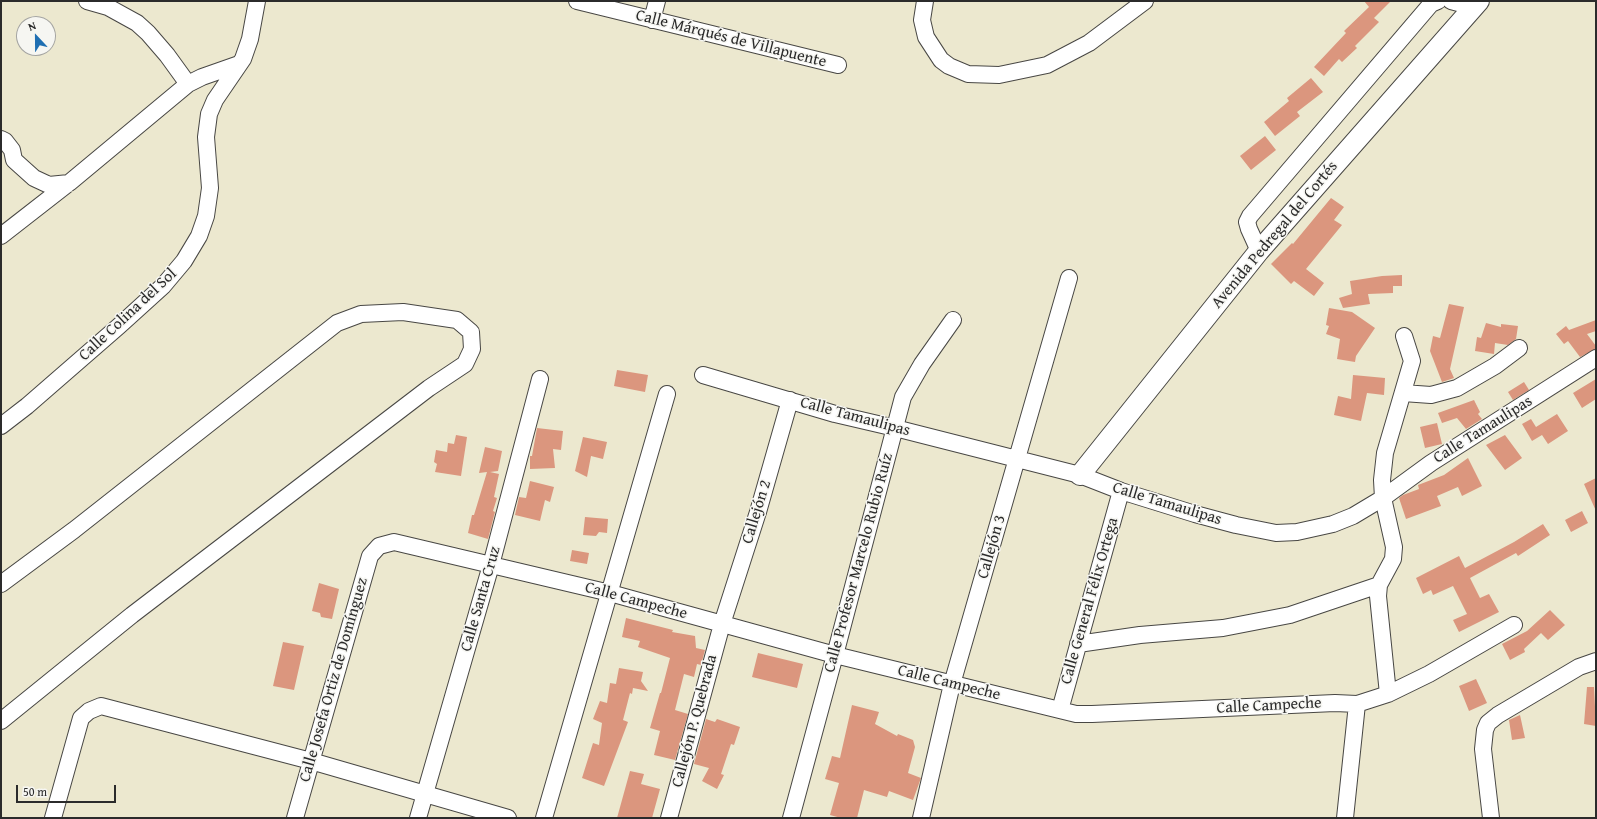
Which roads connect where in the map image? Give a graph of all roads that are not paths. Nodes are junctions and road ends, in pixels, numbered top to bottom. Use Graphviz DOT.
graph roads {
  1 [pos="87,1"];
  2 [pos="257,1"];
  3 [pos="577,1"];
  4 [pos="657,1"];
  5 [pos="925,1"];
  6 [pos="1145,1"];
  7 [pos="1438,1"];
  8 [pos="1451,1"];
  9 [pos="1476,4"];
  10 [pos="652,20"];
  11 [pos="240,64"];
  12 [pos="838,65"];
  13 [pos="188,84"];
  14 [pos="1,139"];
  15 [pos="69,183"];
  16 [pos="1,236"];
  17 [pos="1259,250"];
  18 [pos="1069,278"];
  19 [pos="953,320"];
  20 [pos="1404,336"];
  21 [pos="1519,348"];
  22 [pos="1596,358"];
  23 [pos="703,375"];
  24 [pos="540,379"];
  25 [pos="1403,393"];
  26 [pos="667,394"];
  27 [pos="790,400"];
  28 [pos="1,426"];
  29 [pos="895,428"];
  30 [pos="1017,459"];
  31 [pos="1080,475"];
  32 [pos="1121,491"];
  33 [pos="1382,498"];
  34 [pos="379,546"];
  35 [pos="491,565"];
  36 [pos="1,584"];
  37 [pos="1379,585"];
  38 [pos="610,593"];
  39 [pos="722,624"];
  40 [pos="1514,625"];
  41 [pos="1078,644"];
  42 [pos="836,655"];
  43 [pos="1596,661"];
  44 [pos="952,684"];
  45 [pos="1388,694"];
  46 [pos="1357,704"];
  47 [pos="1060,710"];
  48 [pos="1,721"];
  49 [pos="311,761"];
  50 [pos="425,794"];
  51 [pos="52,818"];
  52 [pos="295,818"];
  53 [pos="418,818"];
  54 [pos="508,818"];
  55 [pos="544,818"];
  56 [pos="669,818"];
  57 [pos="791,818"];
  58 [pos="921,818"];
  59 [pos="1345,818"];
  60 [pos="1491,818"];
  1 -- 13 [label="street"];
  2 -- 11 [label="street"];
  3 -- 10 [label="street, Calle Márqués de Villapuente"];
  4 -- 10 [label="street"];
  5 -- 6 [label="street"];
  7 -- 17 [label="street"];
  8 -- 9 [label="street"];
  9 -- 17 [label="street, Avenida Pedregal del Cortés"];
  10 -- 12 [label="street, Calle Márqués de Villapuente"];
  11 -- 13 [label="street"];
  11 -- 28 [label="street, Calle Colina del Sol"];
  13 -- 15 [label="street"];
  14 -- 15 [label="street"];
  15 -- 16 [label="street"];
  17 -- 31 [label="street, Avenida Pedregal del Cortés"];
  18 -- 30 [label="street, Callejón 3"];
  19 -- 29 [label="street, Calle Profesor Marcelo Rubio Ruíz"];
  20 -- 25 [label="street"];
  21 -- 25 [label="street"];
  22 -- 33 [label="street, Calle Tamaulipas"];
  23 -- 27 [label="street, Calle Tamaulipas"];
  24 -- 35 [label="street, Calle Santa Cruz"];
  25 -- 33 [label="street"];
  26 -- 38 [label="street"];
  27 -- 29 [label="street, Calle Tamaulipas"];
  27 -- 39 [label="street, Callejón 2"];
  29 -- 30 [label="street, Calle Tamaulipas"];
  29 -- 42 [label="street, Calle Profesor Marcelo Rubio Ruíz"];
  30 -- 31 [label="street, Calle Tamaulipas"];
  30 -- 44 [label="street, Callejón 3"];
  31 -- 32 [label="street, Calle Tamaulipas"];
  32 -- 33 [label="street, Calle Tamaulipas"];
  32 -- 41 [label="street, Calle General Félix Ortega"];
  33 -- 37 [label="street"];
  34 -- 35 [label="street, Calle Campeche"];
  34 -- 49 [label="street, Calle Josefa Ortiz de Domínguez"];
  35 -- 38 [label="street, Calle Campeche"];
  35 -- 50 [label="street, Calle Santa Cruz"];
  36 -- 48 [label="street"];
  37 -- 41 [label="street"];
  37 -- 45 [label="street"];
  38 -- 39 [label="street, Calle Campeche"];
  38 -- 55 [label="street"];
  39 -- 42 [label="street, Calle Campeche"];
  39 -- 56 [label="street, Callejón P. Quebrada"];
  40 -- 45 [label="street, Calle Campeche"];
  41 -- 47 [label="street, Calle General Félix Ortega"];
  42 -- 44 [label="street, Calle Campeche"];
  42 -- 57 [label="street, Calle Profesor Marcelo Rubio Ruíz"];
  43 -- 60 [label="street"];
  44 -- 47 [label="street, Calle Campeche"];
  44 -- 58 [label="street, Callejón 3"];
  45 -- 46 [label="street, Calle Campeche"];
  46 -- 47 [label="street, Calle Campeche"];
  46 -- 59 [label="street"];
  49 -- 50 [label="street"];
  49 -- 51 [label="street"];
  49 -- 52 [label="street, Calle Josefa Ortiz de Domínguez"];
  50 -- 53 [label="street, Calle Santa Cruz"];
  50 -- 54 [label="street"];
}
